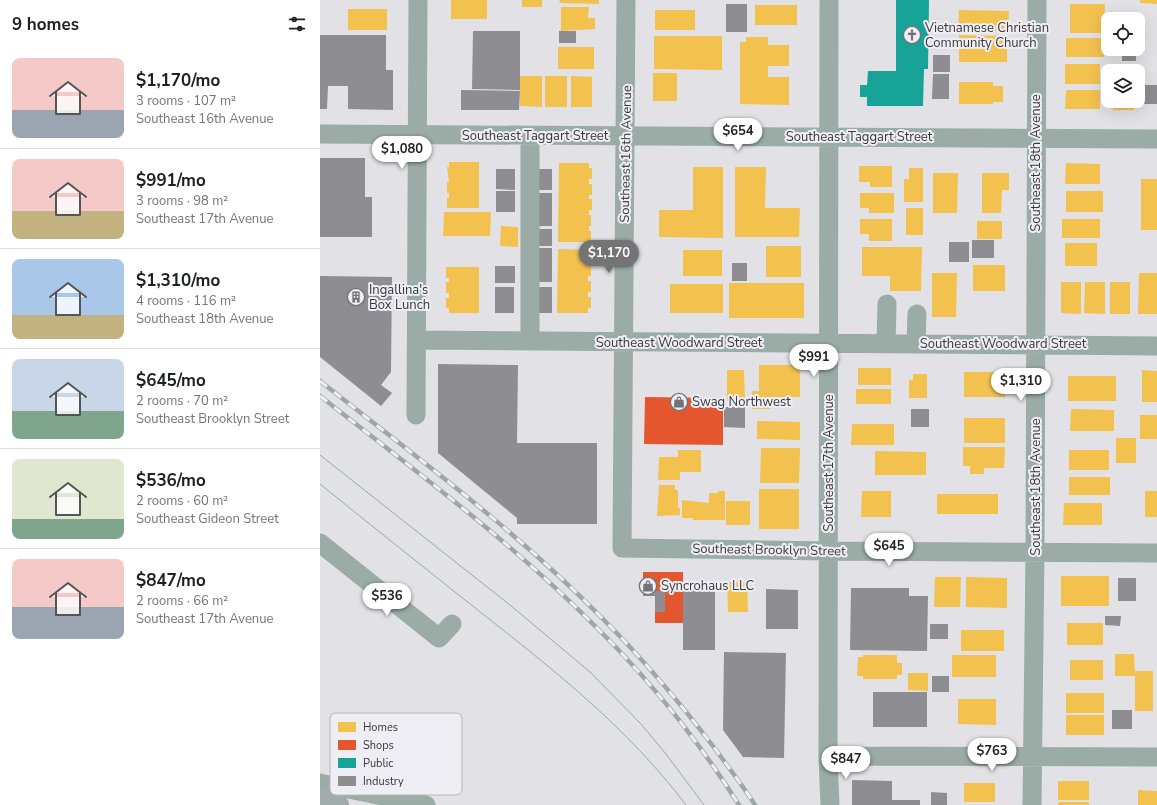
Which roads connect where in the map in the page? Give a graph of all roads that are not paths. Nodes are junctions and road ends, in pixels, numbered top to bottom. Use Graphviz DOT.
graph roads {
  1 [pos="418,0"];
  2 [pos="626,0"];
  3 [pos="829,0"];
  4 [pos="1037,0"];
  5 [pos="320,134"];
  6 [pos="418,135"];
  7 [pos="530,136"];
  8 [pos="626,136"];
  9 [pos="830,136"];
  10 [pos="1036,137"];
  11 [pos="1157,139"];
  12 [pos="887,304"];
  13 [pos="917,314"];
  14 [pos="417,340"];
  15 [pos="530,342"];
  16 [pos="623,343"];
  17 [pos="829,343"];
  18 [pos="886,344"];
  19 [pos="916,344"];
  20 [pos="1036,344"];
  21 [pos="1157,346"];
  22 [pos="416,416"];
  23 [pos="320,543"];
  24 [pos="622,548"];
  25 [pos="829,551"];
  26 [pos="1035,552"];
  27 [pos="1157,552"];
  28 [pos="452,624"];
  29 [pos="828,756"];
  30 [pos="1033,757"];
  31 [pos="1157,757"];
  32 [pos="320,783"];
  33 [pos="330,785"];
  34 [pos="378,795"];
  35 [pos="320,798"];
  36 [pos="338,805"];
  37 [pos="426,805"];
  38 [pos="830,805"];
  39 [pos="1032,805"];
  1 -- 6 [label="street"];
  2 -- 8 [label="street, Southeast 16th Avenue"];
  3 -- 9 [label="street, Southeast 17th Avenue"];
  4 -- 10 [label="street, Southeast 18th Avenue"];
  5 -- 6 [label="street, Southeast Taggart Street"];
  6 -- 7 [label="street, Southeast Taggart Street"];
  6 -- 14 [label="street"];
  7 -- 8 [label="street, Southeast Taggart Street"];
  7 -- 15 [label="street"];
  8 -- 9 [label="street, Southeast Taggart Street"];
  8 -- 16 [label="street, Southeast 16th Avenue"];
  9 -- 10 [label="street, Southeast Taggart Street"];
  9 -- 17 [label="street, Southeast 17th Avenue"];
  10 -- 11 [label="street, Southeast Taggart Street"];
  10 -- 20 [label="street, Southeast 18th Avenue"];
  12 -- 18 [label="street"];
  13 -- 19 [label="street"];
  14 -- 15 [label="street, Southeast Woodward Street"];
  14 -- 22 [label="street"];
  15 -- 16 [label="street, Southeast Woodward Street"];
  16 -- 17 [label="street, Southeast Woodward Street"];
  16 -- 24 [label="street, Southeast 16th Avenue"];
  17 -- 18 [label="street, Southeast Woodward Street"];
  17 -- 25 [label="street, Southeast 17th Avenue"];
  18 -- 19 [label="street, Southeast Woodward Street"];
  19 -- 20 [label="street, Southeast Woodward Street"];
  20 -- 21 [label="street, Southeast Woodward Street"];
  20 -- 26 [label="street, Southeast 18th Avenue"];
  23 -- 28 [label="street"];
  24 -- 25 [label="street, Southeast Brooklyn Street"];
  25 -- 26 [label="street, Southeast Brooklyn Street"];
  25 -- 29 [label="street, Southeast 17th Avenue"];
  26 -- 27 [label="street, Southeast Brooklyn Street"];
  26 -- 30 [label="street, Southeast 18th Avenue"];
  29 -- 30 [label="street"];
  29 -- 38 [label="street, Southeast 17th Avenue"];
  30 -- 31 [label="street"];
  30 -- 39 [label="street, Southeast 18th Avenue"];
  32 -- 33 [label="street"];
  34 -- 37 [label="street"];
  35 -- 36 [label="main road"];
}
